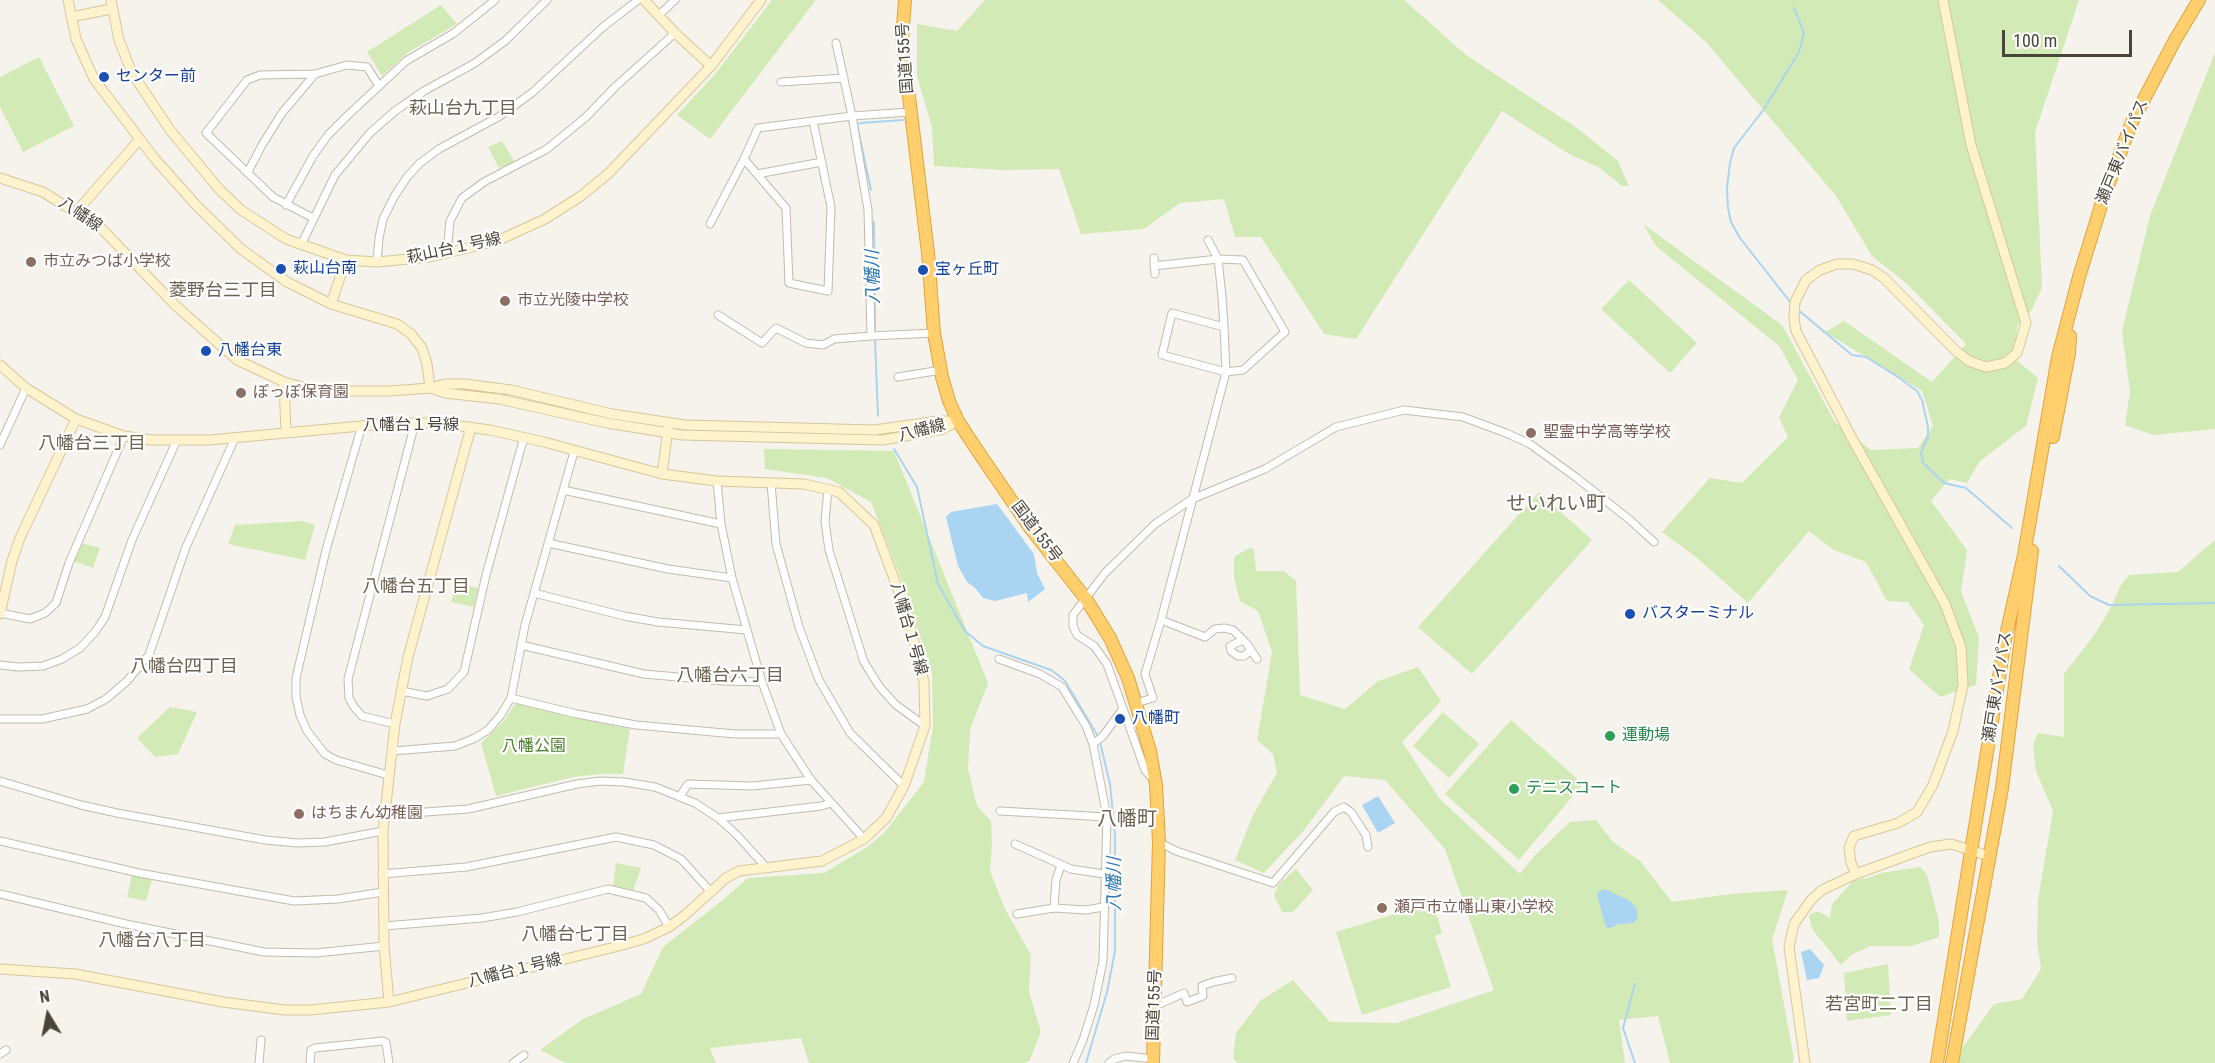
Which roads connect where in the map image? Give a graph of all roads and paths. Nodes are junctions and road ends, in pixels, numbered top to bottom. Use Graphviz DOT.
graph roads {
  1 [pos="68,0"];
  2 [pos="495,0"];
  3 [pos="547,0"];
  4 [pos="638,0"];
  5 [pos="644,0"];
  6 [pos="675,0"];
  7 [pos="761,0"];
  8 [pos="905,0"];
  9 [pos="1943,0"];
  10 [pos="2199,0"];
  11 [pos="111,5"];
  12 [pos="659,15"];
  13 [pos="71,17"];
  14 [pos="675,33"];
  15 [pos="837,43"];
  16 [pos="711,66"];
  17 [pos="315,74"];
  18 [pos="844,78"];
  19 [pos="781,81"];
  20 [pos="379,86"];
  21 [pos="910,112"];
  22 [pos="852,116"];
  23 [pos="813,121"];
  24 [pos="139,140"];
  25 [pos="744,159"];
  26 [pos="822,162"];
  27 [pos="248,172"];
  28 [pos="757,174"];
  29 [pos="0,178"];
  30 [pos="286,205"];
  31 [pos="77,211"];
  32 [pos="313,218"];
  33 [pos="710,224"];
  34 [pos="1208,240"];
  35 [pos="301,245"];
  36 [pos="447,253"];
  37 [pos="1154,258"];
  38 [pos="1218,259"];
  39 [pos="346,260"];
  40 [pos="377,262"];
  41 [pos="331,304"];
  42 [pos="2071,314"];
  43 [pos="718,315"];
  44 [pos="1224,327"];
  45 [pos="934,333"];
  46 [pos="871,336"];
  47 [pos="0,365"];
  48 [pos="941,370"];
  49 [pos="1226,372"];
  50 [pos="898,377"];
  51 [pos="284,382"];
  52 [pos="26,388"];
  53 [pos="430,388"];
  54 [pos="76,419"];
  55 [pos="958,421"];
  56 [pos="415,423"];
  57 [pos="362,425"];
  58 [pos="471,427"];
  59 [pos="668,428"];
  60 [pos="286,432"];
  61 [pos="124,436"];
  62 [pos="524,437"];
  63 [pos="235,438"];
  64 [pos="176,442"];
  65 [pos="0,445"];
  66 [pos="574,452"];
  67 [pos="662,474"];
  68 [pos="717,481"];
  69 [pos="771,483"];
  70 [pos="828,489"];
  71 [pos="563,490"];
  72 [pos="1192,499"];
  73 [pos="721,524"];
  74 [pos="1654,542"];
  75 [pos="548,543"];
  76 [pos="732,578"];
  77 [pos="534,593"];
  78 [pos="1086,599"];
  79 [pos="0,614"];
  80 [pos="1161,620"];
  81 [pos="747,630"];
  82 [pos="1243,640"];
  83 [pos="520,645"];
  84 [pos="1251,650"];
  85 [pos="999,659"];
  86 [pos="1257,659"];
  87 [pos="0,665"];
  88 [pos="762,682"];
  89 [pos="401,691"];
  90 [pos="511,698"];
  91 [pos="1136,703"];
  92 [pos="1122,710"];
  93 [pos="0,719"];
  94 [pos="395,724"];
  95 [pos="925,726"];
  96 [pos="781,734"];
  97 [pos="1095,743"];
  98 [pos="393,751"];
  99 [pos="388,775"];
  100 [pos="1155,776"];
  101 [pos="811,780"];
  102 [pos="0,781"];
  103 [pos="904,786"];
  104 [pos="680,796"];
  105 [pos="831,803"];
  106 [pos="1000,811"];
  107 [pos="383,815"];
  108 [pos="718,818"];
  109 [pos="1107,818"];
  110 [pos="382,831"];
  111 [pos="864,839"];
  112 [pos="0,841"];
  113 [pos="1159,842"];
  114 [pos="1015,844"];
  115 [pos="1368,847"];
  116 [pos="1972,851"];
  117 [pos="1989,856"];
  118 [pos="1060,865"];
  119 [pos="766,867"];
  120 [pos="382,874"];
  121 [pos="1104,874"];
  122 [pos="1856,874"];
  123 [pos="383,892"];
  124 [pos="711,892"];
  125 [pos="0,894"];
  126 [pos="1054,908"];
  127 [pos="1103,908"];
  128 [pos="1017,914"];
  129 [pos="384,926"];
  130 [pos="669,927"];
  131 [pos="384,946"];
  132 [pos="0,969"];
  133 [pos="1232,978"];
  134 [pos="389,1002"];
  135 [pos="1155,1006"];
  136 [pos="261,1040"];
  137 [pos="524,1055"];
  138 [pos="1153,1061"];
  139 [pos="259,1063"];
  140 [pos="309,1063"];
  141 [pos="389,1063"];
  142 [pos="513,1063"];
  143 [pos="1073,1063"];
  144 [pos="1109,1063"];
  145 [pos="1805,1063"];
  146 [pos="1937,1063"];
  147 [pos="1952,1063"];
  1 -- 13 [label="street"];
  2 -- 20 [label="street"];
  3 -- 32 [label="street"];
  4 -- 40 [label="street"];
  5 -- 12 [label="street"];
  6 -- 12 [label="street"];
  7 -- 16 [label="street, 萩山台１号線"];
  8 -- 21 [label="highway, 国道155号"];
  9 -- 122 [label="street"];
  10 -- 42 [label="highway, 瀬戸東バイパス"];
  11 -- 13 [label="street"];
  11 -- 35 [label="street, 萩山台１号線"];
  12 -- 14 [label="street"];
  13 -- 24 [label="street"];
  14 -- 16 [label="street"];
  14 -- 36 [label="street"];
  15 -- 18 [label="street"];
  16 -- 36 [label="street, 萩山台１号線"];
  17 -- 20 [label="street"];
  17 -- 27 [label="street"];
  17 -- 27 [label="street"];
  18 -- 19 [label="street"];
  18 -- 22 [label="street"];
  20 -- 30 [label="street"];
  21 -- 22 [label="street"];
  21 -- 45 [label="highway, 国道155号"];
  22 -- 23 [label="street"];
  22 -- 46 [label="street"];
  23 -- 25 [label="street"];
  23 -- 26 [label="street"];
  24 -- 31 [label="street"];
  24 -- 41 [label="street"];
  25 -- 28 [label="street"];
  25 -- 33 [label="street"];
  26 -- 28 [label="street"];
  26 -- 28 [label="street"];
  27 -- 30 [label="street"];
  29 -- 31 [label="street, 八幡線"];
  30 -- 32 [label="street"];
  31 -- 51 [label="street, 八幡線"];
  32 -- 35 [label="street"];
  34 -- 38 [label="street"];
  35 -- 39 [label="street, 萩山台１号線"];
  36 -- 40 [label="street, 萩山台１号線"];
  37 -- 38 [label="street"];
  38 -- 44 [label="street"];
  38 -- 49 [label="street"];
  39 -- 40 [label="street, 萩山台１号線"];
  39 -- 41 [label="street"];
  41 -- 53 [label="street"];
  42 -- 116 [label="highway, 瀬戸東バイパス"];
  42 -- 117 [label="highway, 瀬戸東バイパス"];
  43 -- 46 [label="street"];
  44 -- 49 [label="street"];
  44 -- 49 [label="street"];
  45 -- 46 [label="street"];
  45 -- 48 [label="highway, 国道155号"];
  47 -- 52 [label="street, 八幡台１号線"];
  48 -- 50 [label="street"];
  48 -- 55 [label="highway, 国道155号"];
  49 -- 72 [label="street"];
  51 -- 53 [label="street, 八幡線"];
  51 -- 60 [label="street"];
  52 -- 54 [label="street, 八幡台１号線"];
  52 -- 65 [label="street"];
  53 -- 59 [label="street, 八幡線"];
  54 -- 61 [label="street, 八幡台１号線"];
  54 -- 79 [label="street"];
  55 -- 59 [label="street, 八幡線"];
  55 -- 78 [label="highway, 国道155号"];
  56 -- 57 [label="street, 八幡台１号線"];
  56 -- 58 [label="street, 八幡台１号線"];
  56 -- 94 [label="street"];
  57 -- 60 [label="street, 八幡台１号線"];
  57 -- 99 [label="street"];
  58 -- 62 [label="street, 八幡台１号線"];
  58 -- 89 [label="street"];
  59 -- 67 [label="street"];
  60 -- 63 [label="street, 八幡台１号線"];
  61 -- 64 [label="street, 八幡台１号線"];
  61 -- 79 [label="street"];
  62 -- 66 [label="street, 八幡台１号線"];
  62 -- 89 [label="street"];
  63 -- 64 [label="street, 八幡台１号線"];
  63 -- 93 [label="street"];
  64 -- 87 [label="street"];
  66 -- 67 [label="street, 八幡台１号線"];
  66 -- 71 [label="street"];
  67 -- 68 [label="street, 八幡台１号線"];
  68 -- 69 [label="street, 八幡台１号線"];
  68 -- 73 [label="street"];
  69 -- 70 [label="street, 八幡台１号線"];
  69 -- 103 [label="street"];
  70 -- 95 [label="street"];
  70 -- 95 [label="street, 八幡台１号線"];
  71 -- 73 [label="street"];
  71 -- 75 [label="street"];
  72 -- 74 [label="street"];
  72 -- 78 [label="street"];
  72 -- 80 [label="street"];
  73 -- 76 [label="street"];
  75 -- 76 [label="street"];
  75 -- 77 [label="street"];
  76 -- 81 [label="street"];
  77 -- 81 [label="street"];
  77 -- 83 [label="street"];
  78 -- 91 [label="highway, 国道155号"];
  78 -- 92 [label="street"];
  80 -- 82 [label="street"];
  80 -- 91 [label="street"];
  81 -- 88 [label="street"];
  82 -- 84 [label="street"];
  82 -- 84 [label="street"];
  83 -- 88 [label="street"];
  83 -- 90 [label="street"];
  84 -- 86 [label="street"];
  85 -- 97 [label="street"];
  88 -- 96 [label="street"];
  89 -- 94 [label="street"];
  90 -- 96 [label="street"];
  90 -- 98 [label="street"];
  91 -- 100 [label="highway, 国道155号"];
  92 -- 97 [label="street"];
  92 -- 100 [label="street"];
  94 -- 98 [label="street"];
  95 -- 103 [label="street, 八幡台１号線"];
  96 -- 101 [label="street"];
  97 -- 109 [label="street"];
  98 -- 99 [label="street"];
  99 -- 107 [label="street"];
  100 -- 113 [label="highway, 国道155号"];
  101 -- 104 [label="street"];
  101 -- 105 [label="street"];
  102 -- 110 [label="street"];
  103 -- 111 [label="street, 八幡台１号線"];
  104 -- 107 [label="street"];
  104 -- 108 [label="street"];
  105 -- 108 [label="street"];
  105 -- 111 [label="street"];
  106 -- 109 [label="street"];
  107 -- 110 [label="street"];
  108 -- 119 [label="street"];
  109 -- 121 [label="street"];
  110 -- 120 [label="street"];
  111 -- 119 [label="street, 八幡台１号線"];
  112 -- 123 [label="street"];
  113 -- 115 [label="street"];
  113 -- 135 [label="highway, 国道155号"];
  114 -- 118 [label="street"];
  116 -- 117 [label="street"];
  116 -- 122 [label="street"];
  116 -- 146 [label="highway, 瀬戸東バイパス"];
  117 -- 147 [label="highway, 瀬戸東バイパス"];
  118 -- 121 [label="street"];
  118 -- 126 [label="street"];
  119 -- 124 [label="street, 八幡台１号線"];
  120 -- 123 [label="street"];
  120 -- 124 [label="street"];
  121 -- 127 [label="street"];
  122 -- 145 [label="street"];
  123 -- 129 [label="street"];
  124 -- 130 [label="street, 八幡台１号線"];
  125 -- 131 [label="street"];
  126 -- 127 [label="street"];
  126 -- 128 [label="street"];
  127 -- 143 [label="street"];
  129 -- 130 [label="street"];
  129 -- 131 [label="street"];
  130 -- 134 [label="street, 八幡台１号線"];
  131 -- 134 [label="street"];
  132 -- 134 [label="street, 八幡台１号線"];
  133 -- 135 [label="street"];
  135 -- 138 [label="highway, 国道155号"];
  136 -- 139 [label="street"];
  137 -- 142 [label="street"];
  138 -- 144 [label="street"];
  140 -- 141 [label="street"];
}
